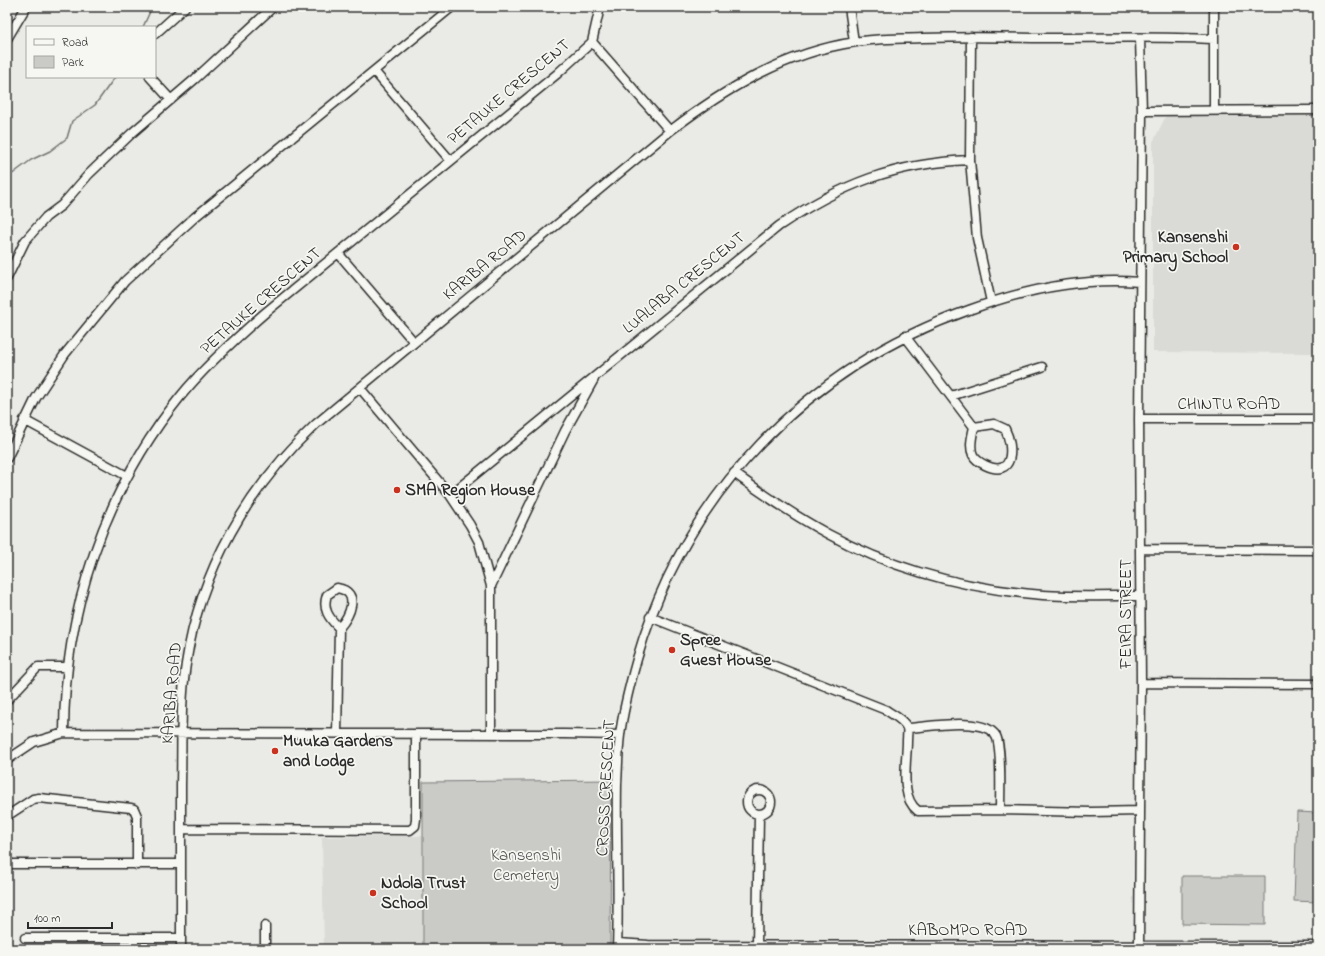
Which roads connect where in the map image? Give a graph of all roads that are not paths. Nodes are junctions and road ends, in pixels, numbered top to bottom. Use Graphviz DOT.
graph roads {
  1 [pos="26,7"];
  2 [pos="185,7"];
  3 [pos="273,7"];
  4 [pos="452,7"];
  5 [pos="600,7"];
  6 [pos="849,7"];
  7 [pos="1214,7"];
  8 [pos="156,33"];
  9 [pos="971,37"];
  10 [pos="7,38"];
  11 [pos="1140,38"];
  12 [pos="1214,39"];
  13 [pos="592,42"];
  14 [pos="854,42"];
  15 [pos="374,71"];
  16 [pos="151,78"];
  17 [pos="171,100"];
  18 [pos="1214,110"];
  19 [pos="1318,110"];
  20 [pos="1142,111"];
  21 [pos="670,131"];
  22 [pos="450,160"];
  23 [pos="970,160"];
  24 [pos="338,253"];
  25 [pos="7,278"];
  26 [pos="1140,282"];
  27 [pos="991,302"];
  28 [pos="905,336"];
  29 [pos="414,342"];
  30 [pos="1042,368"];
  31 [pos="598,373"];
  32 [pos="360,388"];
  33 [pos="951,396"];
  34 [pos="568,398"];
  35 [pos="578,407"];
  36 [pos="1140,419"];
  37 [pos="1318,419"];
  38 [pos="24,420"];
  39 [pos="974,427"];
  40 [pos="7,458"];
  41 [pos="734,473"];
  42 [pos="127,476"];
  43 [pos="450,495"];
  44 [pos="1141,549"];
  45 [pos="1318,550"];
  46 [pos="491,586"];
  47 [pos="1140,596"];
  48 [pos="650,617"];
  49 [pos="338,628"];
  50 [pos="68,667"];
  51 [pos="1141,684"];
  52 [pos="1318,684"];
  53 [pos="7,700"];
  54 [pos="907,728"];
  55 [pos="64,733"];
  56 [pos="182,733"];
  57 [pos="337,733"];
  58 [pos="416,734"];
  59 [pos="491,734"];
  60 [pos="620,735"];
  61 [pos="7,760"];
  62 [pos="1000,810"];
  63 [pos="1140,811"];
  64 [pos="759,815"];
  65 [pos="7,816"];
  66 [pos="181,829"];
  67 [pos="7,864"];
  68 [pos="181,864"];
  69 [pos="137,865"];
  70 [pos="265,926"];
  71 [pos="24,938"];
  72 [pos="181,938"];
  73 [pos="134,939"];
  74 [pos="617,946"];
  75 [pos="758,946"];
  76 [pos="1139,946"];
  77 [pos="1318,946"];
  78 [pos="134,949"];
  79 [pos="181,949"];
  80 [pos="265,949"];
  1 -- 10 [label="street"];
  2 -- 8 [label="street"];
  3 -- 17 [label="street"];
  4 -- 15 [label="street"];
  5 -- 13 [label="street, PETAUKE CRESCENT"];
  6 -- 14 [label="street"];
  7 -- 12 [label="street"];
  9 -- 11 [label="street, KARIBA ROAD"];
  9 -- 14 [label="street, KARIBA ROAD"];
  9 -- 23 [label="street"];
  11 -- 12 [label="street, KARIBA ROAD"];
  11 -- 20 [label="street, FEIRA STREET"];
  12 -- 18 [label="street"];
  13 -- 21 [label="street"];
  13 -- 22 [label="street, PETAUKE CRESCENT"];
  14 -- 21 [label="street, KARIBA ROAD"];
  15 -- 22 [label="street"];
  15 -- 38 [label="street"];
  16 -- 17 [label="street"];
  17 -- 25 [label="street"];
  18 -- 19 [label="street"];
  18 -- 20 [label="street"];
  20 -- 26 [label="street, FEIRA STREET"];
  21 -- 29 [label="street, KARIBA ROAD"];
  22 -- 24 [label="street, PETAUKE CRESCENT"];
  23 -- 27 [label="street"];
  23 -- 31 [label="street, LUALABA CRESCENT"];
  24 -- 29 [label="street"];
  24 -- 42 [label="street, PETAUKE CRESCENT"];
  26 -- 27 [label="street, CROSS CRESCENT"];
  26 -- 36 [label="street, FEIRA STREET"];
  27 -- 28 [label="street, CROSS CRESCENT"];
  28 -- 33 [label="street"];
  28 -- 41 [label="street, CROSS CRESCENT"];
  29 -- 32 [label="street, KARIBA ROAD"];
  30 -- 33 [label="street"];
  31 -- 34 [label="street, LUALABA CRESCENT"];
  31 -- 35 [label="street"];
  32 -- 43 [label="street"];
  32 -- 56 [label="street, KARIBA ROAD"];
  33 -- 39 [label="street"];
  34 -- 35 [label="street"];
  34 -- 43 [label="street, LUALABA CRESCENT"];
  35 -- 46 [label="street"];
  36 -- 37 [label="street, CHINTU ROAD"];
  36 -- 44 [label="street, FEIRA STREET"];
  38 -- 40 [label="street"];
  38 -- 42 [label="street"];
  39 -- 39 [label="street"];
  41 -- 47 [label="street"];
  41 -- 48 [label="street, CROSS CRESCENT"];
  42 -- 50 [label="street, PETAUKE CRESCENT"];
  43 -- 46 [label="street"];
  44 -- 45 [label="street"];
  44 -- 47 [label="street, FEIRA STREET"];
  46 -- 59 [label="street"];
  47 -- 51 [label="street, FEIRA STREET"];
  48 -- 54 [label="street"];
  48 -- 60 [label="street, CROSS CRESCENT"];
  49 -- 49 [label="street"];
  49 -- 57 [label="street"];
  50 -- 53 [label="street"];
  50 -- 55 [label="street, PETAUKE CRESCENT"];
  51 -- 52 [label="street"];
  51 -- 63 [label="street, FEIRA STREET"];
  54 -- 62 [label="street"];
  54 -- 62 [label="street"];
  55 -- 56 [label="street"];
  55 -- 61 [label="street"];
  56 -- 57 [label="street"];
  56 -- 66 [label="street, KARIBA ROAD"];
  57 -- 58 [label="street"];
  58 -- 59 [label="street"];
  58 -- 66 [label="street"];
  59 -- 60 [label="street"];
  60 -- 74 [label="street, CROSS CRESCENT"];
  62 -- 63 [label="street"];
  63 -- 76 [label="street, FEIRA STREET"];
  64 -- 75 [label="street"];
  65 -- 69 [label="street"];
  66 -- 68 [label="street, KARIBA ROAD"];
  67 -- 69 [label="street"];
  68 -- 69 [label="street"];
  68 -- 72 [label="street, KARIBA ROAD"];
  70 -- 80 [label="street"];
  71 -- 73 [label="street"];
  72 -- 73 [label="street"];
  72 -- 79 [label="street, KARIBA ROAD"];
  73 -- 78 [label="street"];
  74 -- 75 [label="street, KABOMPO ROAD"];
  75 -- 76 [label="street, KABOMPO ROAD"];
  76 -- 77 [label="street, KABOMPO ROAD"];
}
